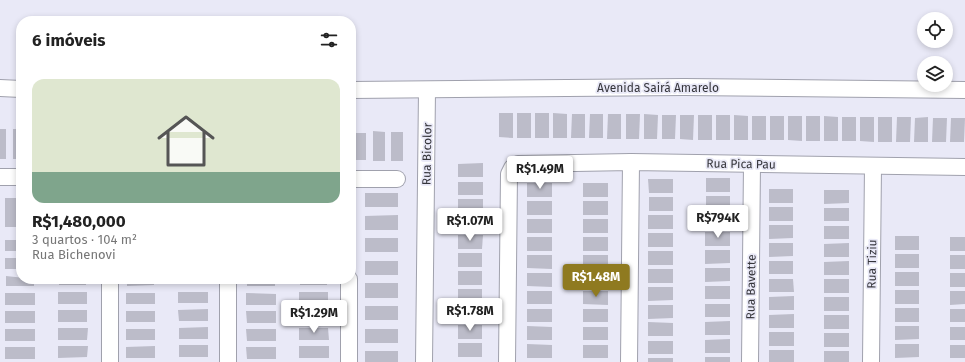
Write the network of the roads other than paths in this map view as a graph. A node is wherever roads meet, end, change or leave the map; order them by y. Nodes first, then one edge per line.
1 (0, 88) edge
2 (16, 88) edge
3 (356, 90) edge
4 (428, 90) junction
5 (965, 90) edge
6 (631, 162) junction
7 (752, 164) junction
8 (873, 166) junction
9 (965, 167) edge
10 (0, 177) edge
11 (16, 177) edge
12 (356, 179) edge
13 (397, 179) dead end
14 (110, 284) edge
15 (228, 284) edge
16 (349, 284) edge
17 (110, 362) edge
18 (228, 362) edge
19 (349, 362) edge
20 (424, 362) edge
21 (507, 362) edge
22 (629, 362) edge
23 (750, 362) edge
24 (870, 362) edge

1 - 2 street
3 - 4 street, Avenida Sairá Amarelo
4 - 5 street, Avenida Sairá Amarelo
4 - 20 street, Rua Bicolor
6 - 7 street, Rua Pica Pau
6 - 21 street, Rua Pica Pau
6 - 22 street
7 - 8 street, Rua Pica Pau
7 - 23 street, Rua Bavette
8 - 9 street, Rua Pica Pau
8 - 24 street, Rua Tiziu
10 - 11 street
12 - 13 street
14 - 17 street
15 - 18 street
16 - 19 street

